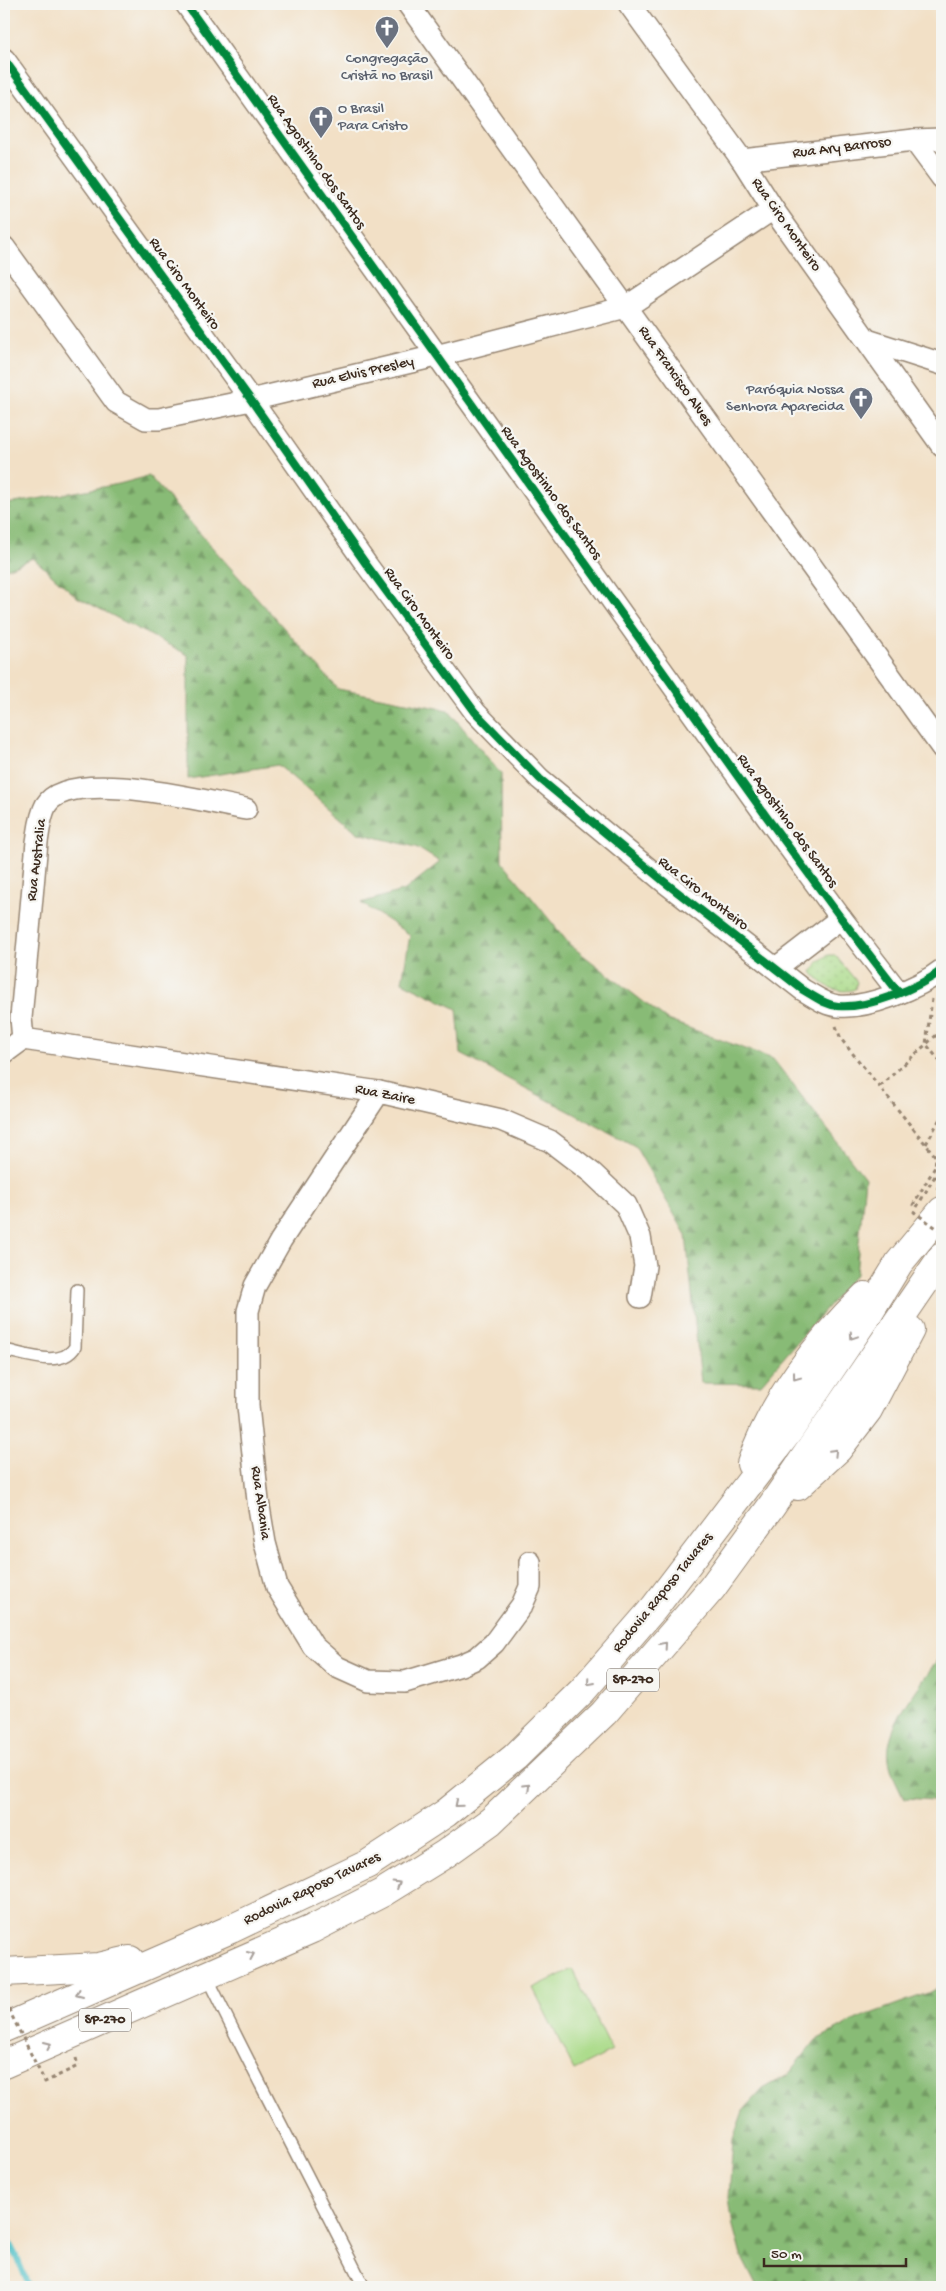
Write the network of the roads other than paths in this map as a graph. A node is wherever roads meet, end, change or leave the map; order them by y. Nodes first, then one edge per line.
1 (186, 4) edge
2 (408, 4) edge
3 (629, 4) edge
4 (4, 59) edge
5 (914, 140) junction
6 (942, 140) edge
7 (742, 160) junction
8 (942, 178) edge
9 (774, 210) junction
10 (4, 247) edge
11 (626, 307) junction
12 (867, 340) junction
13 (436, 356) junction
14 (942, 364) edge
15 (251, 400) junction
16 (942, 446) edge
17 (942, 748) edge
18 (246, 809) dead end
19 (840, 918) junction
20 (776, 968) junction
21 (938, 974) edge
22 (899, 993) junction
23 (23, 1039) junction
24 (4, 1053) edge
25 (379, 1092) junction
26 (942, 1211) edge
27 (942, 1257) edge
28 (77, 1290) dead end
29 (640, 1296) dead end
30 (4, 1350) edge
31 (530, 1562) dead end
32 (231, 1929) junction
33 (4, 1972) edge
34 (206, 1975) junction
35 (4, 2028) edge
36 (4, 2064) edge
37 (364, 2287) edge

1 - 13 street, Rua Agostinho dos Santos
2 - 11 street, Rua Francisco Alves
3 - 7 street, Rua Ciro Monteiro
4 - 15 street, Rua Ciro Monteiro
5 - 6 street, Rua Ary Barroso
5 - 7 street, Rua Ary Barroso
5 - 8 street
7 - 9 street, Rua Ciro Monteiro
9 - 11 street, Rua Elvis Presley
9 - 12 street, Rua Ciro Monteiro
10 - 15 street, Rua Elvis Presley
11 - 13 street, Rua Elvis Presley
11 - 17 street, Rua Francisco Alves
12 - 14 street
12 - 16 street, Rua Ciro Monteiro
13 - 15 street, Rua Elvis Presley
13 - 19 street, Rua Agostinho dos Santos
15 - 20 street, Rua Ciro Monteiro
18 - 23 street, Rua Australia
19 - 20 street
19 - 22 street, Rua Agostinho dos Santos
20 - 22 street, Rua Ciro Monteiro
21 - 22 street, Rua Ciro Monteiro
23 - 24 street
23 - 25 street, Rua Zaire
25 - 29 street, Rua Zaire
25 - 31 street, Rua Albania
26 -> 32 highway, Rodovia Raposo Tavares / SP-270
34 -> 27 highway, SP-270
28 - 30 lane
32 - 33 highway
32 -> 35 highway, Rodovia Raposo Tavares / SP-270
36 -> 34 highway, SP-270
34 - 37 lane

